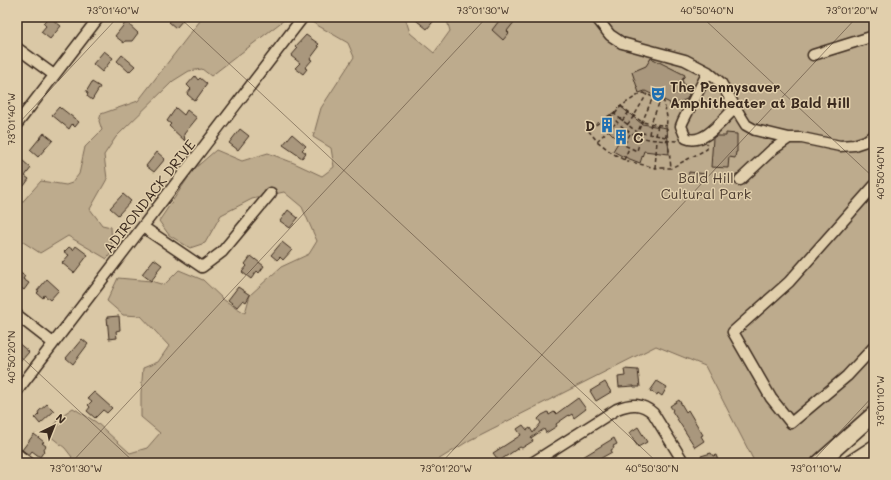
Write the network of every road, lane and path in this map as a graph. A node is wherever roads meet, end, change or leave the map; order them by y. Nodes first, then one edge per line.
1 (99, 17) edge
2 (303, 17) edge
3 (596, 17) edge
4 (874, 36) edge
5 (17, 48) edge
6 (813, 55) dead end
7 (708, 72) junction
8 (54, 75) junction
9 (646, 94) junction
10 (653, 97) junction
11 (660, 101) junction
12 (621, 106) junction
13 (735, 108) junction
14 (629, 112) junction
15 (611, 115) junction
16 (614, 115) junction
17 (634, 116) junction
18 (622, 121) junction
19 (617, 122) junction
20 (642, 122) junction
21 (651, 123) junction
22 (17, 124) edge
23 (658, 124) junction
24 (627, 125) junction
25 (667, 126) junction
26 (637, 132) junction
27 (631, 134) junction
28 (649, 134) junction
29 (874, 135) edge
30 (636, 136) junction
31 (656, 136) junction
32 (641, 137) junction
33 (666, 137) junction
34 (789, 138) junction
35 (657, 140) junction
36 (597, 141) junction
37 (668, 141) junction
38 (682, 141) dead end
39 (702, 142) dead end
40 (629, 148) junction
41 (624, 160) junction
42 (654, 168) junction
43 (671, 168) junction
44 (740, 180) dead end
45 (874, 186) edge
46 (271, 193) dead end
47 (143, 226) junction
48 (17, 315) edge
49 (53, 344) junction
50 (874, 347) edge
51 (17, 391) edge
52 (874, 414) edge
53 (874, 448) edge
54 (17, 454) edge
55 (29, 463) edge
56 (532, 463) edge
57 (684, 463) edge
58 (819, 463) edge
59 (851, 463) edge

1 - 8 street
2 - 47 street, ADIRONDACK DRIVE
3 - 7 street
4 - 6 street
5 - 8 street
7 - 13 street
7 - 13 street
8 - 22 street
9 - 10 path
9 - 12 path
9 - 17 path
10 - 11 path
10 - 20 path
11 - 21 path
11 - 25 path
12 - 14 path
12 - 16 path
13 - 34 street
14 - 17 path
14 - 18 path
15 - 16 path
15 - 19 path
15 - 36 path
16 - 18 path
17 - 20 path
17 - 24 path
18 - 24 path
19 - 27 path
19 - 36 path
20 - 21 path
20 - 26 path
21 - 23 path
21 - 28 path
23 - 25 path
23 - 31 path
24 - 26 path
25 - 33 path
26 - 28 path
26 - 30 path
27 - 30 path
27 - 40 path
28 - 31 path
29 - 34 street
30 - 32 path
31 - 33 path
32 - 35 path
32 - 40 path
33 - 37 path
34 - 44 street
35 - 37 path
35 - 42 path
36 - 41 path
37 - 38 path
37 - 43 path
39 - 43 path
40 - 41 path
41 - 42 path
42 - 43 path
45 - 50 street
46 - 47 street
47 - 49 street, ADIRONDACK DRIVE
48 - 49 street
49 - 51 street, ADIRONDACK DRIVE
52 - 58 highway
53 - 59 highway
54 - 55 street
56 - 57 street

